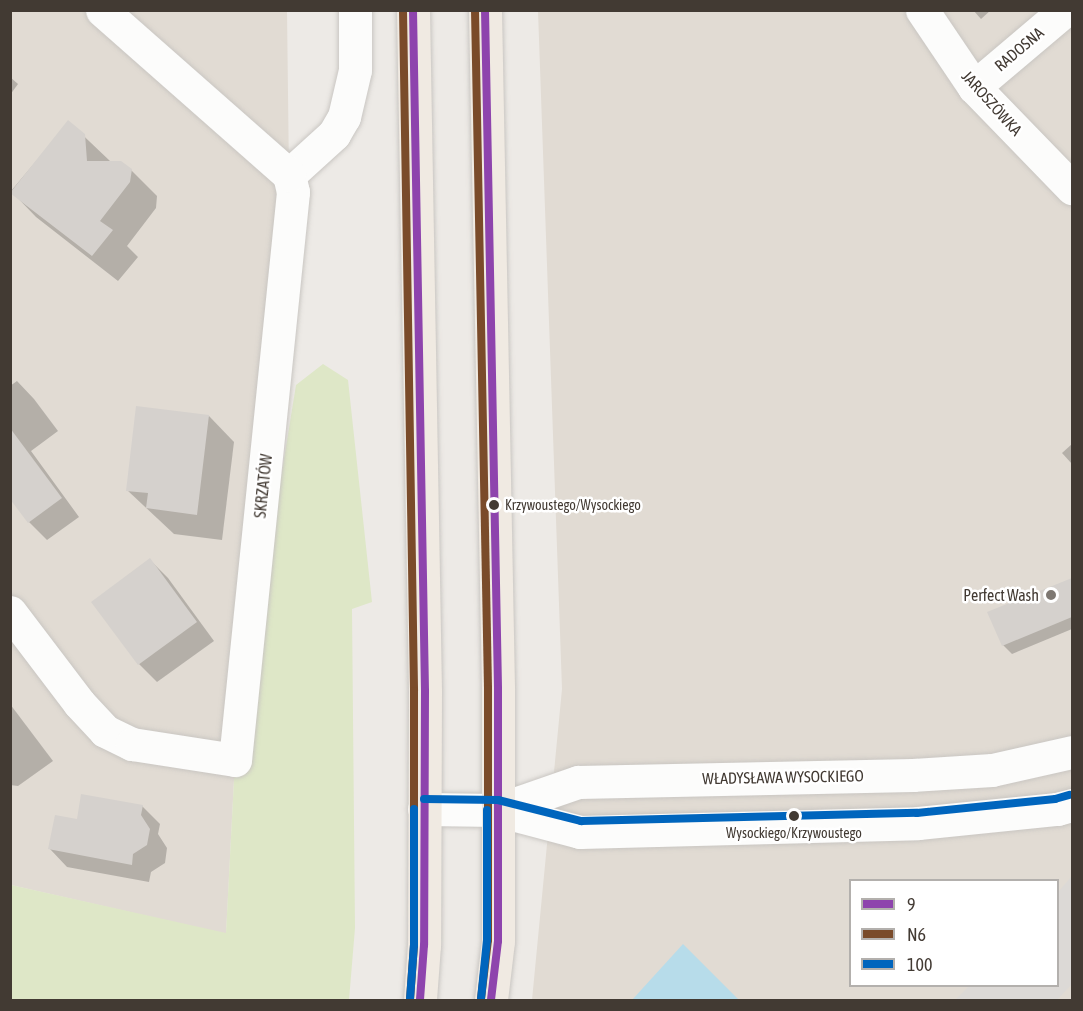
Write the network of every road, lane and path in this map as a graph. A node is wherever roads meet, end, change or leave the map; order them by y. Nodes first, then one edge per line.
1 (102, 10) edge
2 (355, 10) edge
3 (413, 10) edge
4 (485, 10) edge
5 (922, 10) edge
6 (1065, 10) edge
7 (974, 87) junction
8 (289, 175) junction
9 (1072, 188) edge
10 (10, 612) edge
11 (1072, 752) edge
12 (1072, 805) edge
13 (424, 809) junction
14 (497, 810) junction
15 (420, 1000) edge
16 (491, 1000) edge

1 - 8 street
2 - 8 street
3 - 13 main road
4 - 14 main road
5 - 7 street, JAROSZÓWKA
6 - 7 street, RADOSNA
7 - 9 street, JAROSZÓWKA
8 - 10 street, SKRZATÓW
11 - 14 street, WŁADYSŁAWA WYSOCKIEGO
12 - 14 street, WŁADYSŁAWA WYSOCKIEGO
13 - 14 street, WŁADYSŁAWA WYSOCKIEGO
13 - 15 main road
14 - 16 main road

